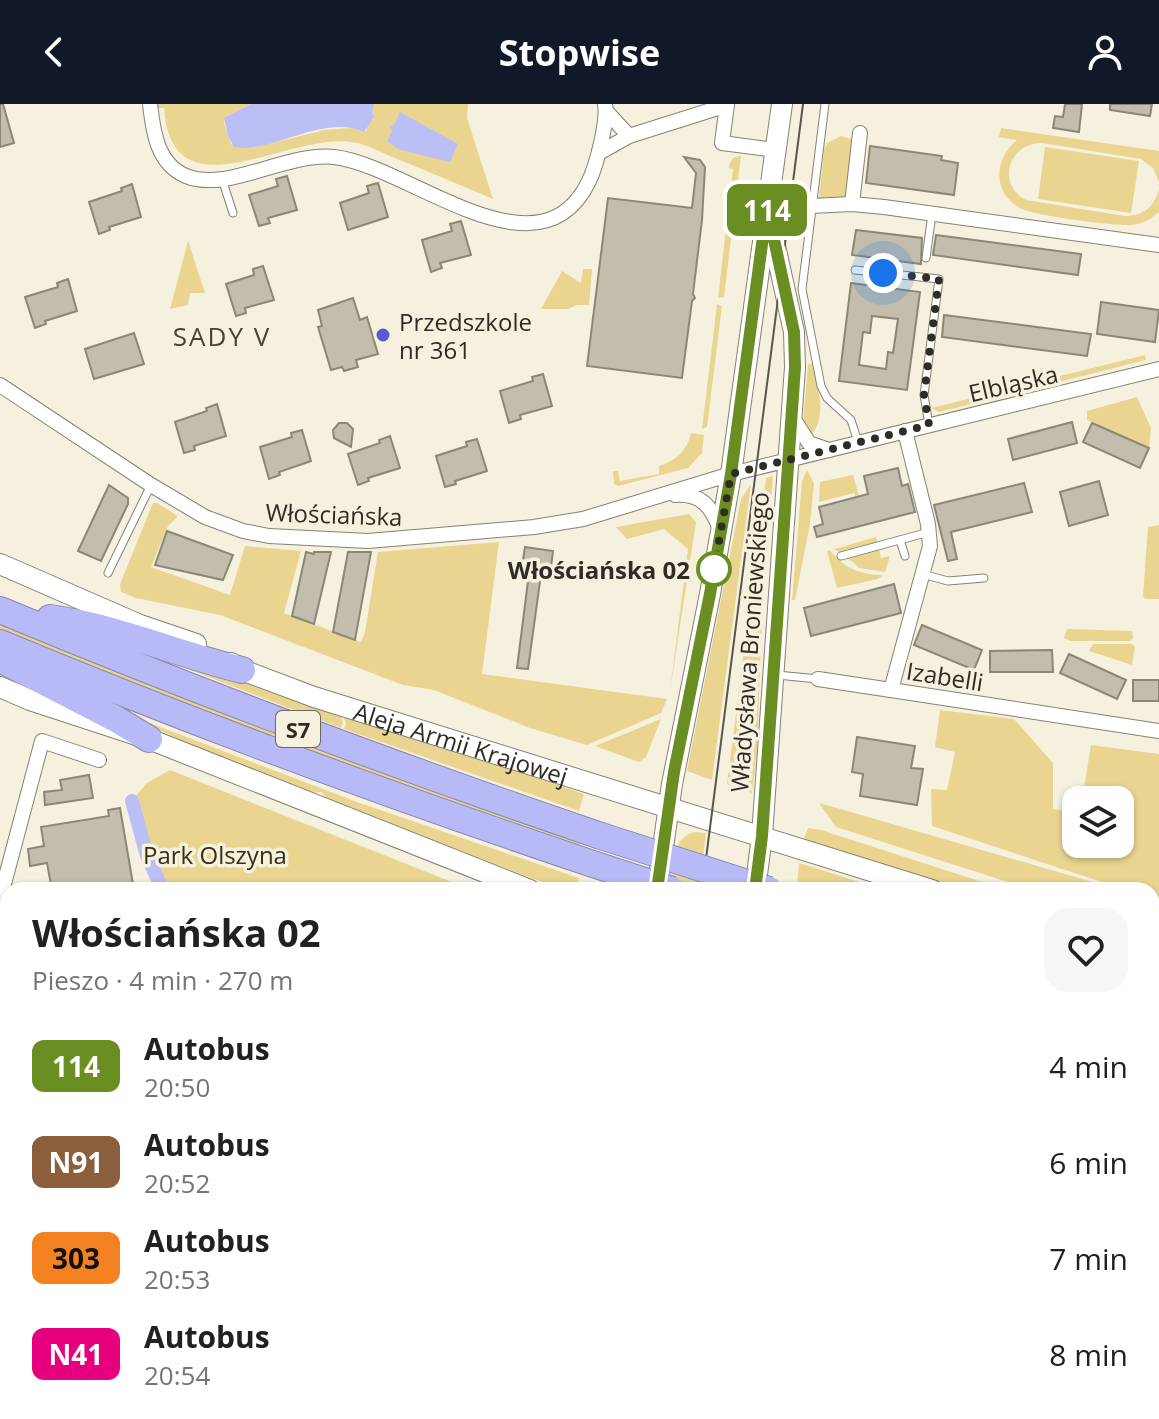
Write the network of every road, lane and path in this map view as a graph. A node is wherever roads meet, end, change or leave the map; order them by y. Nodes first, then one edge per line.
1 (150, 104) edge
2 (782, 104) edge
3 (825, 104) edge
4 (727, 105) edge
5 (605, 107) edge
6 (860, 133) dead end
7 (629, 136) junction
8 (775, 150) junction
9 (599, 153) junction
10 (222, 179) junction
11 (852, 204) junction
12 (811, 206) junction
13 (767, 207) junction
14 (233, 213) dead end
15 (932, 214) junction
16 (1159, 245) edge
17 (926, 258) dead end
18 (855, 270) dead end
19 (1159, 369) edge
20 (0, 385) edge
21 (792, 414) junction
22 (929, 425) junction
23 (905, 431) junction
24 (858, 442) junction
25 (830, 450) junction
26 (787, 461) junction
27 (731, 474) junction
28 (151, 485) junction
29 (655, 497) junction
30 (721, 532) junction
31 (929, 532) junction
32 (900, 540) junction
33 (841, 556) dead end
34 (905, 556) dead end
35 (0, 564) edge
36 (108, 573) dead end
37 (922, 574) junction
38 (984, 578) dead end
39 (1, 611) edge
40 (0, 643) edge
41 (0, 659) edge
42 (242, 670) junction
43 (774, 675) junction
44 (818, 679) joint
45 (0, 687) edge
46 (891, 690) junction
47 (1159, 731) edge
48 (149, 739) junction
49 (99, 760) dead end
50 (668, 809) junction
51 (762, 836) junction
52 (5, 882) edge
53 (510, 882) edge
54 (648, 882) edge
55 (658, 882) edge
56 (744, 882) edge
57 (756, 882) edge
58 (907, 882) edge

1 - 10 street
2 - 8 main road, Władysława Broniewskiego
3 - 12 lane
4 - 7 street
4 - 8 street
5 - 7 street
5 - 9 street
6 - 11 street
7 - 9 street
8 - 13 main road, Władysława Broniewskiego
9 - 10 street
10 - 14 lane
11 - 12 street
11 - 15 street
12 - 24 lane
13 - 21 main road, Władysława Broniewskiego
13 - 27 main road, Władysława Broniewskiego
15 - 16 street
15 - 17 lane
18 - 22 lane
19 - 22 street, Elbląska
20 - 28 street, Włościańska
21 - 25 street
21 - 26 main road, Władysława Broniewskiego
22 - 23 street, Elbląska
23 - 24 street, Elbląska
23 - 31 street, Izabelli
24 - 25 street, Elbląska
25 - 26 street, Elbląska
26 - 27 street, Elbląska
26 - 43 main road, Władysława Broniewskiego
27 - 29 street, Włościańska
27 - 30 main road, Władysława Broniewskiego
28 - 29 street, Włościańska
28 - 36 lane
29 - 30 street, Włościańska
30 - 50 main road, Władysława Broniewskiego
31 - 32 lane
31 - 37 street, Izabelli
32 - 33 lane
32 - 34 lane
35 - 42 main road, Aleja Armii Krajowej
37 - 38 lane
37 - 46 street, Izabelli
39 - 42 highway
39 - 56 highway, Aleja Armii Krajowej / S7, bridge
40 - 54 highway, S7, bridge
41 - 48 highway
42 - 50 main road, Aleja Armii Krajowej
43 - 44 lane
43 - 51 main road, Władysława Broniewskiego
44 - 46 street
45 - 48 main road
46 - 47 street, Izabelli
48 - 53 main road
49 - 52 street
50 - 51 main road, Aleja Armii Krajowej
50 - 55 main road, Władysława Broniewskiego
51 - 57 main road, Władysława Broniewskiego
51 - 58 main road, Aleja Armii Krajowej

